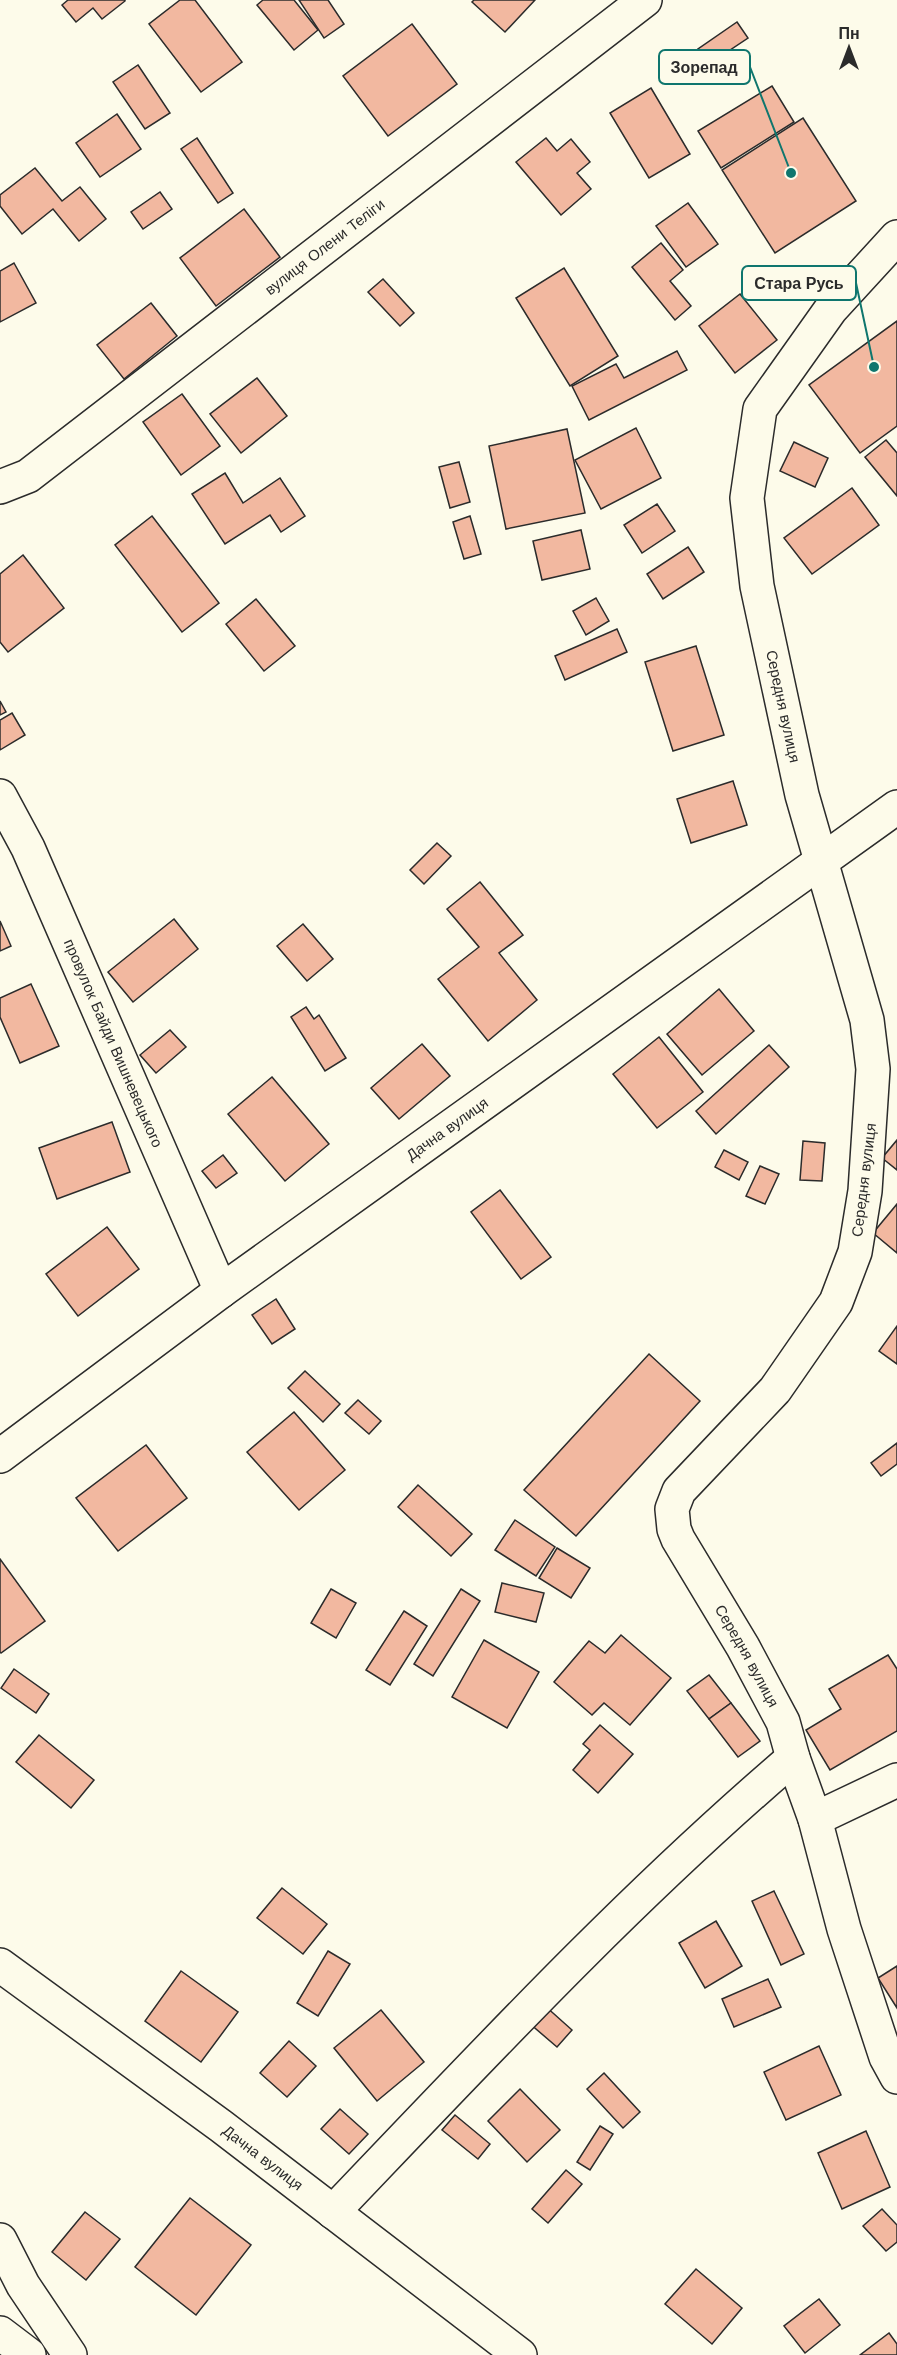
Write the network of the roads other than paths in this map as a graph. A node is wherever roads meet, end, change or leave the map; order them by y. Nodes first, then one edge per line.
1 (645, 0) edge
2 (897, 237) edge
3 (0, 487) edge
4 (0, 796) edge
5 (897, 807) edge
6 (821, 862) junction
7 (221, 1291) junction
8 (0, 1456) edge
9 (793, 1758) junction
10 (897, 1780) edge
11 (815, 1819) junction
12 (0, 1965) edge
13 (897, 2077) edge
14 (333, 2211) junction
15 (0, 2240) edge
16 (0, 2333) edge
17 (29, 2355) edge
18 (70, 2355) edge
19 (520, 2355) edge

1 - 3 street, вулиця Олени Теліги
2 - 6 street, Середня вулиця
4 - 7 street, провулок Байди Вишневецького
5 - 6 street, Дачна вулиця
6 - 7 street, Дачна вулиця
6 - 9 street, Середня вулиця
7 - 8 street, Дачна вулиця
9 - 11 street, Середня вулиця
9 - 14 street
10 - 11 street
11 - 13 street, Середня вулиця
12 - 14 street, Дачна вулиця
14 - 19 street, Дачна вулиця
15 - 18 street
16 - 17 street

